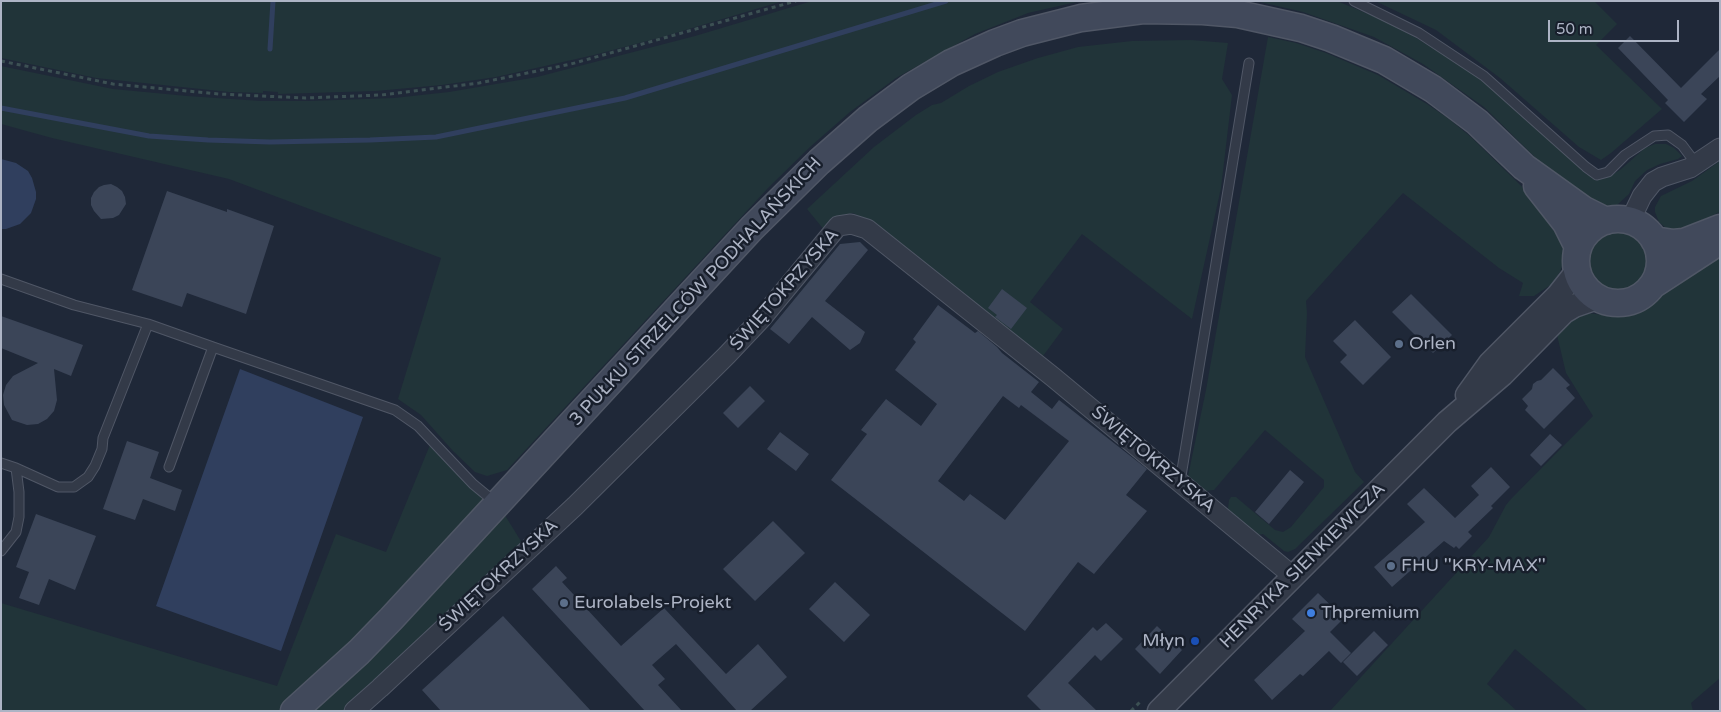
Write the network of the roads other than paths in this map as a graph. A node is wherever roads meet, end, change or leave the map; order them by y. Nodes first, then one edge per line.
1 (1354, 1) edge
2 (1249, 63) dead end
3 (1720, 148) edge
4 (1696, 165) junction
5 (1524, 167) junction
6 (1618, 221) junction
7 (1720, 228) edge
8 (1654, 240) junction
9 (1720, 241) edge
10 (1578, 259) junction
11 (1, 279) edge
12 (1654, 284) junction
13 (1597, 298) junction
14 (148, 324) junction
15 (214, 347) junction
16 (1447, 422) junction
17 (1, 463) edge
18 (169, 467) dead end
19 (16, 468) junction
20 (1180, 482) junction
21 (498, 504) junction
22 (1, 551) edge
23 (1294, 577) junction
24 (294, 711) edge
25 (354, 711) edge
26 (1159, 711) edge

1 - 4 lane
2 - 20 lane
3 - 4 street
4 - 6 street
5 - 6 main road
5 - 10 main road
5 - 21 main road, 3 PUŁKU STRZELCÓW PODHALAŃSKICH
6 - 8 main road
6 - 10 main road
7 - 8 main road
8 - 12 main road
9 - 12 main road
10 - 13 main road
10 - 16 street, HENRYKA SIENKIEWICZA
11 - 14 lane
12 - 13 main road
13 - 16 street, HENRYKA SIENKIEWICZA
14 - 15 lane
14 - 19 lane
15 - 18 lane
15 - 21 lane
16 - 23 street, HENRYKA SIENKIEWICZA
17 - 19 lane
19 - 22 lane
20 - 23 street, ŚWIĘTOKRZYSKA
20 - 25 street, ŚWIĘTOKRZYSKA
21 - 24 main road, 3 PUŁKU STRZELCÓW PODHALAŃSKICH
23 - 26 street, HENRYKA SIENKIEWICZA

